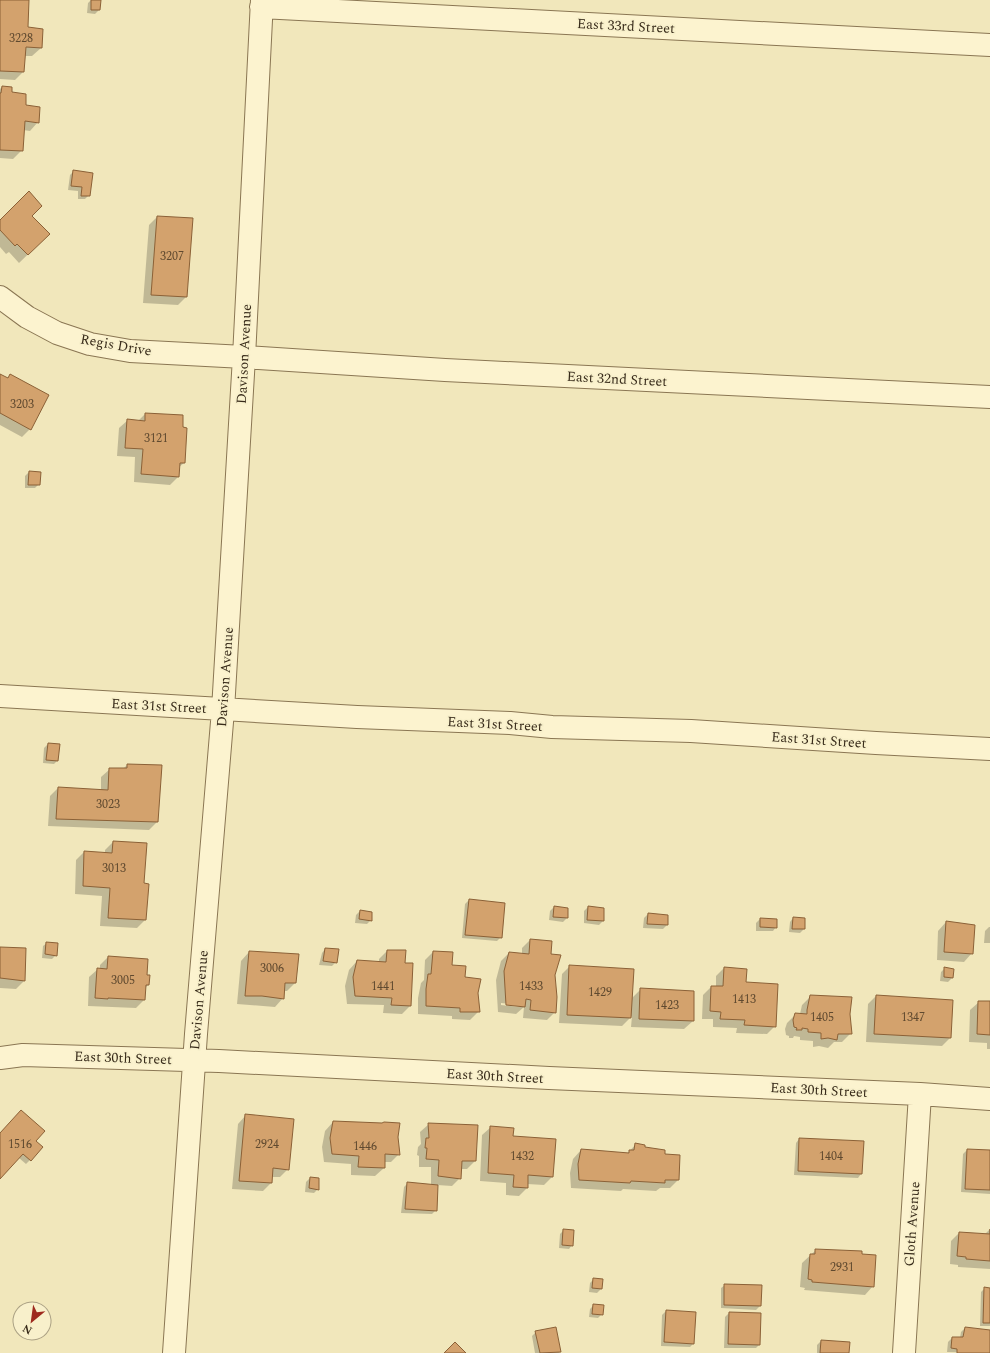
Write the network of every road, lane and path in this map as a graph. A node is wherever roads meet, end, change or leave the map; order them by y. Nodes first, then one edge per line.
1 (261, 4) edge
2 (990, 45) edge
3 (0, 297) edge
4 (244, 357) junction
5 (990, 398) edge
6 (0, 696) edge
7 (223, 710) junction
8 (990, 749) edge
9 (0, 1058) edge
10 (194, 1061) junction
11 (920, 1094) junction
12 (990, 1099) edge
13 (174, 1353) edge
14 (904, 1353) edge

1 - 2 street, East 33rd Street
1 - 4 street, Davison Avenue
3 - 4 street, Regis Drive
4 - 5 street, East 32nd Street
4 - 7 street, Davison Avenue
6 - 7 street, East 31st Street
7 - 8 street, East 31st Street
7 - 10 street, Davison Avenue
9 - 10 street, East 30th Street
10 - 11 street, East 30th Street
10 - 13 street, Davison Avenue
11 - 12 street, East 30th Street
11 - 14 street, Gloth Avenue

